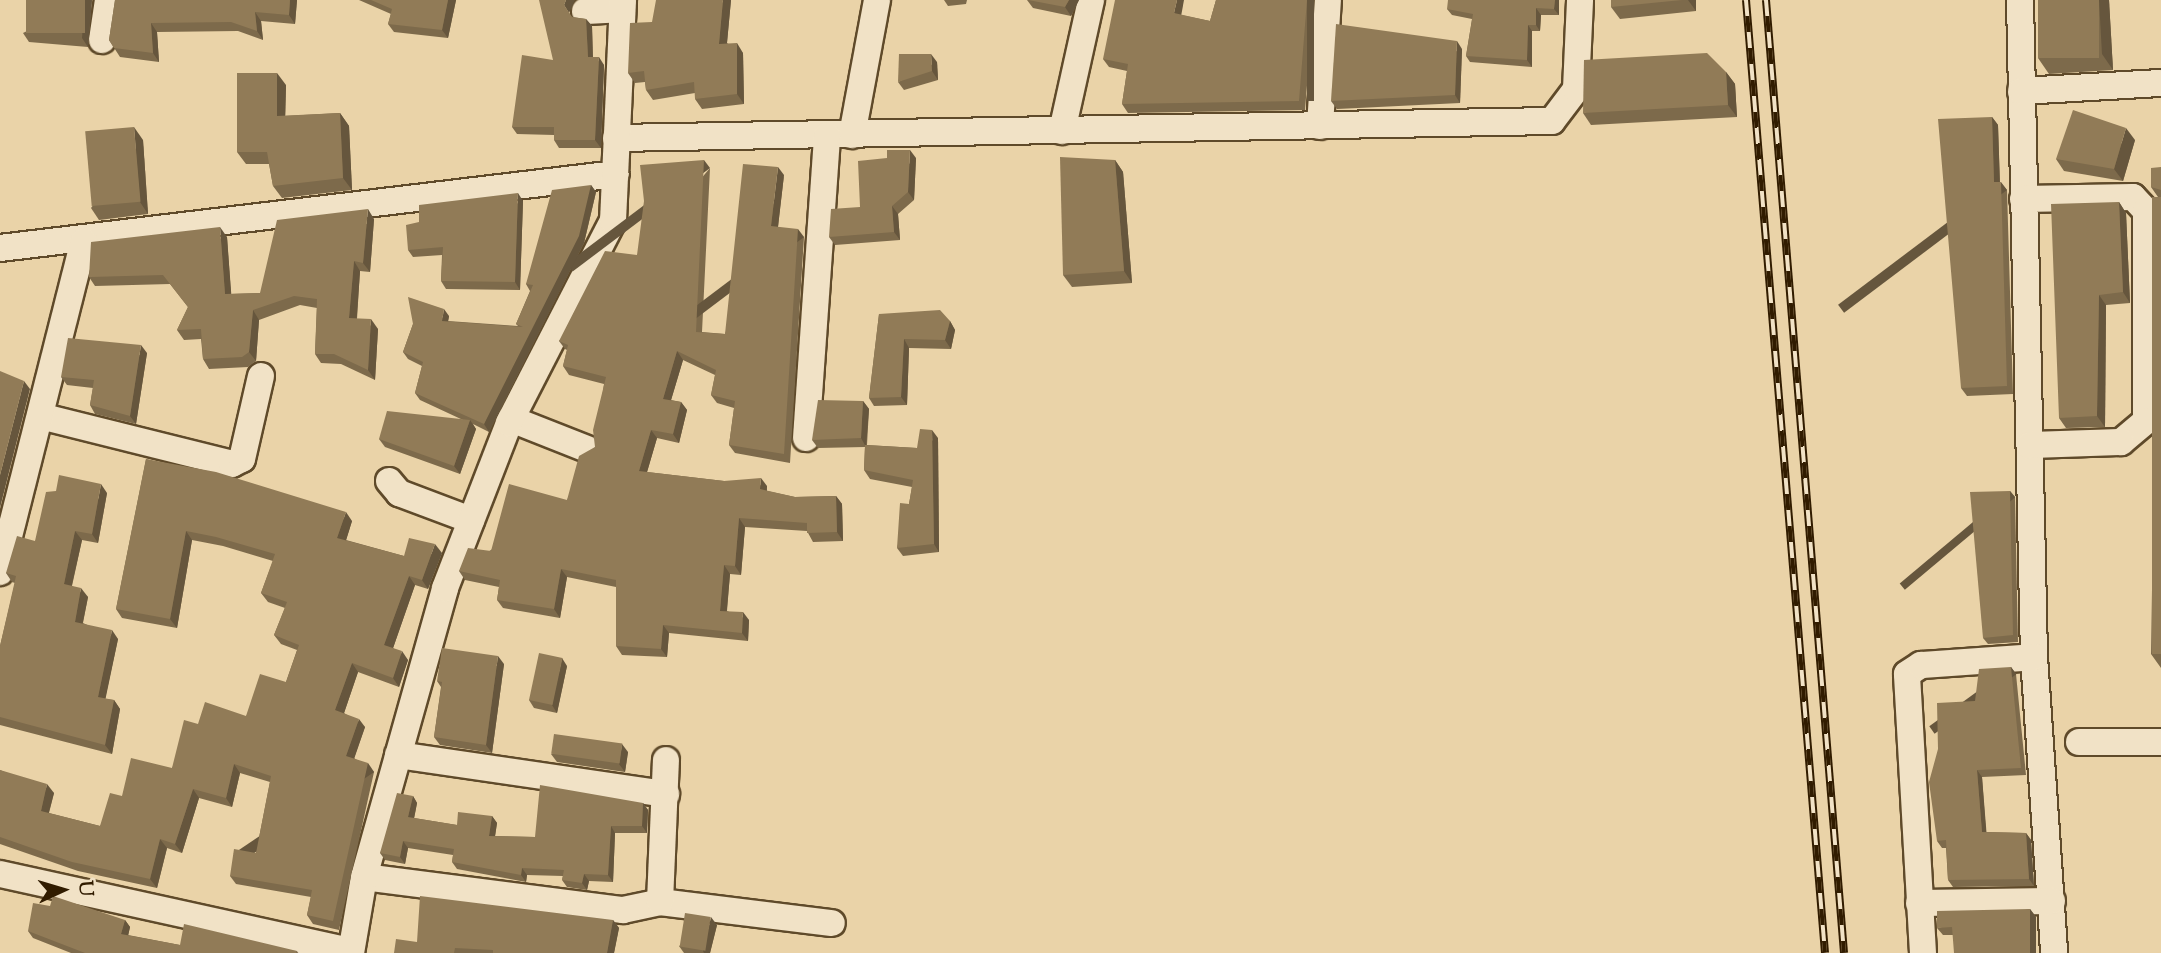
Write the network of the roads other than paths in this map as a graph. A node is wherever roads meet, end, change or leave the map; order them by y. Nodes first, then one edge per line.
1 (108, 0) edge
2 (877, 0) edge
3 (1091, 0) edge
4 (1328, 0) edge
5 (1580, 0) edge
6 (2020, 0) edge
7 (622, 4) edge
8 (586, 11) dead end
9 (102, 40) dead end
10 (2161, 83) edge
11 (2021, 103) junction
12 (1320, 126) junction
13 (1062, 131) junction
14 (839, 135) junction
15 (616, 138) junction
16 (615, 174) junction
17 (2023, 199) junction
18 (84, 241) junction
19 (0, 248) edge
20 (261, 376) dead end
21 (40, 416) junction
22 (511, 419) junction
23 (806, 438) dead end
24 (2031, 445) junction
25 (587, 449) edge
26 (389, 481) dead end
27 (471, 520) junction
28 (0, 572) edge
29 (2034, 657) junction
30 (2079, 742) dead end
31 (2161, 742) edge
32 (398, 755) junction
33 (666, 760) dead end
34 (666, 794) junction
35 (0, 874) edge
36 (364, 877) junction
37 (2052, 901) junction
38 (660, 902) junction
39 (1919, 903) junction
40 (832, 923) dead end
41 (351, 952) edge
42 (1923, 953) edge
43 (2053, 953) edge

1 - 9 street
2 - 14 street
3 - 13 street
4 - 12 street
5 - 12 street
6 - 11 street
7 - 8 street
7 - 15 street
10 - 11 street
11 - 17 street
12 - 13 street
13 - 14 street
14 - 15 street
14 - 23 street
15 - 16 street
16 - 18 street
16 - 22 street
17 - 24 street
17 - 24 street
18 - 19 street
18 - 21 street
20 - 21 street
21 - 28 street
22 - 25 street
22 - 27 street
24 - 29 street
26 - 27 street
27 - 32 street
29 - 37 street
29 - 39 street
30 - 31 street
32 - 34 street
32 - 36 street
33 - 34 street
34 - 38 street
35 - 41 street
36 - 38 street
36 - 41 street
37 - 39 street
37 - 43 street
38 - 40 street
39 - 42 street

